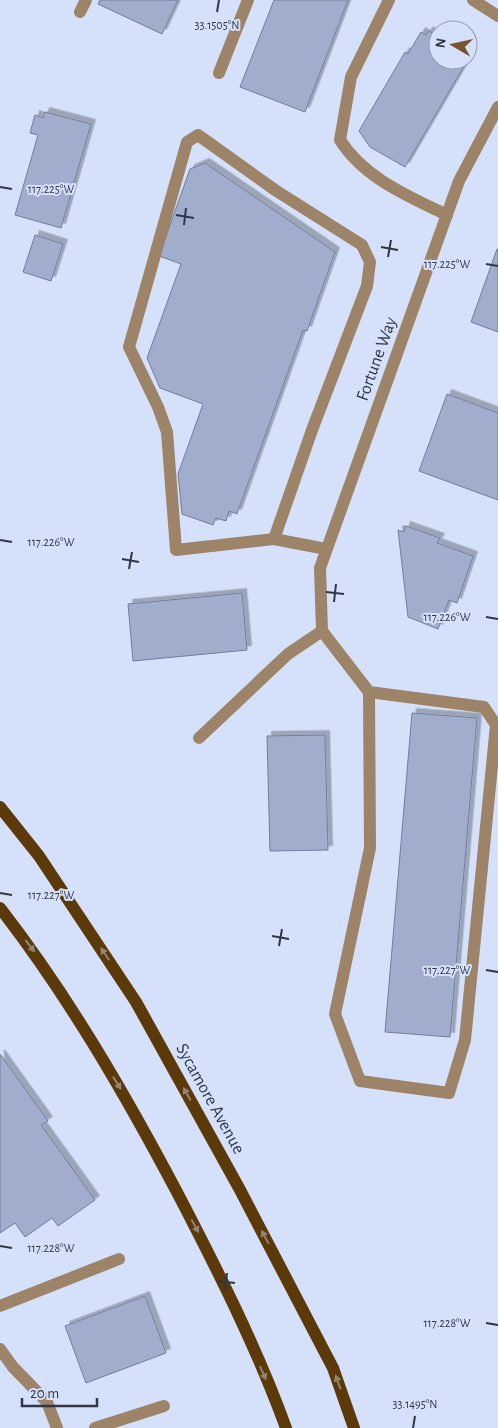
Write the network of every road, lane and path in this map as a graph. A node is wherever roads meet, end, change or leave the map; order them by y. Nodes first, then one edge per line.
1 (248, 0) edge
2 (389, 0) edge
3 (473, 0) edge
4 (498, 16) edge
5 (219, 73) dead end
6 (498, 107) edge
7 (447, 215) junction
8 (274, 539) junction
9 (326, 549) junction
10 (322, 631) junction
11 (369, 692) junction
12 (199, 738) dead end
13 (0, 807) edge
14 (0, 908) edge
15 (119, 1259) dead end
16 (0, 1306) edge
17 (0, 1349) edge
18 (13, 1367) junction
19 (0, 1369) edge
20 (164, 1406) dead end
21 (57, 1428) edge
22 (95, 1428) edge
23 (286, 1428) edge
24 (354, 1428) edge

1 - 5 street
2 - 7 street
3 - 4 street
6 - 7 street, Fortune Way
7 - 9 street, Fortune Way
8 - 8 street
8 - 9 street
9 - 10 street, Fortune Way
10 - 11 street
10 - 12 street
11 - 11 street
24 -> 13 main road, Sycamore Avenue
14 -> 23 main road
15 - 16 street
17 - 18 street
18 - 19 street
18 - 21 street
20 - 22 street

